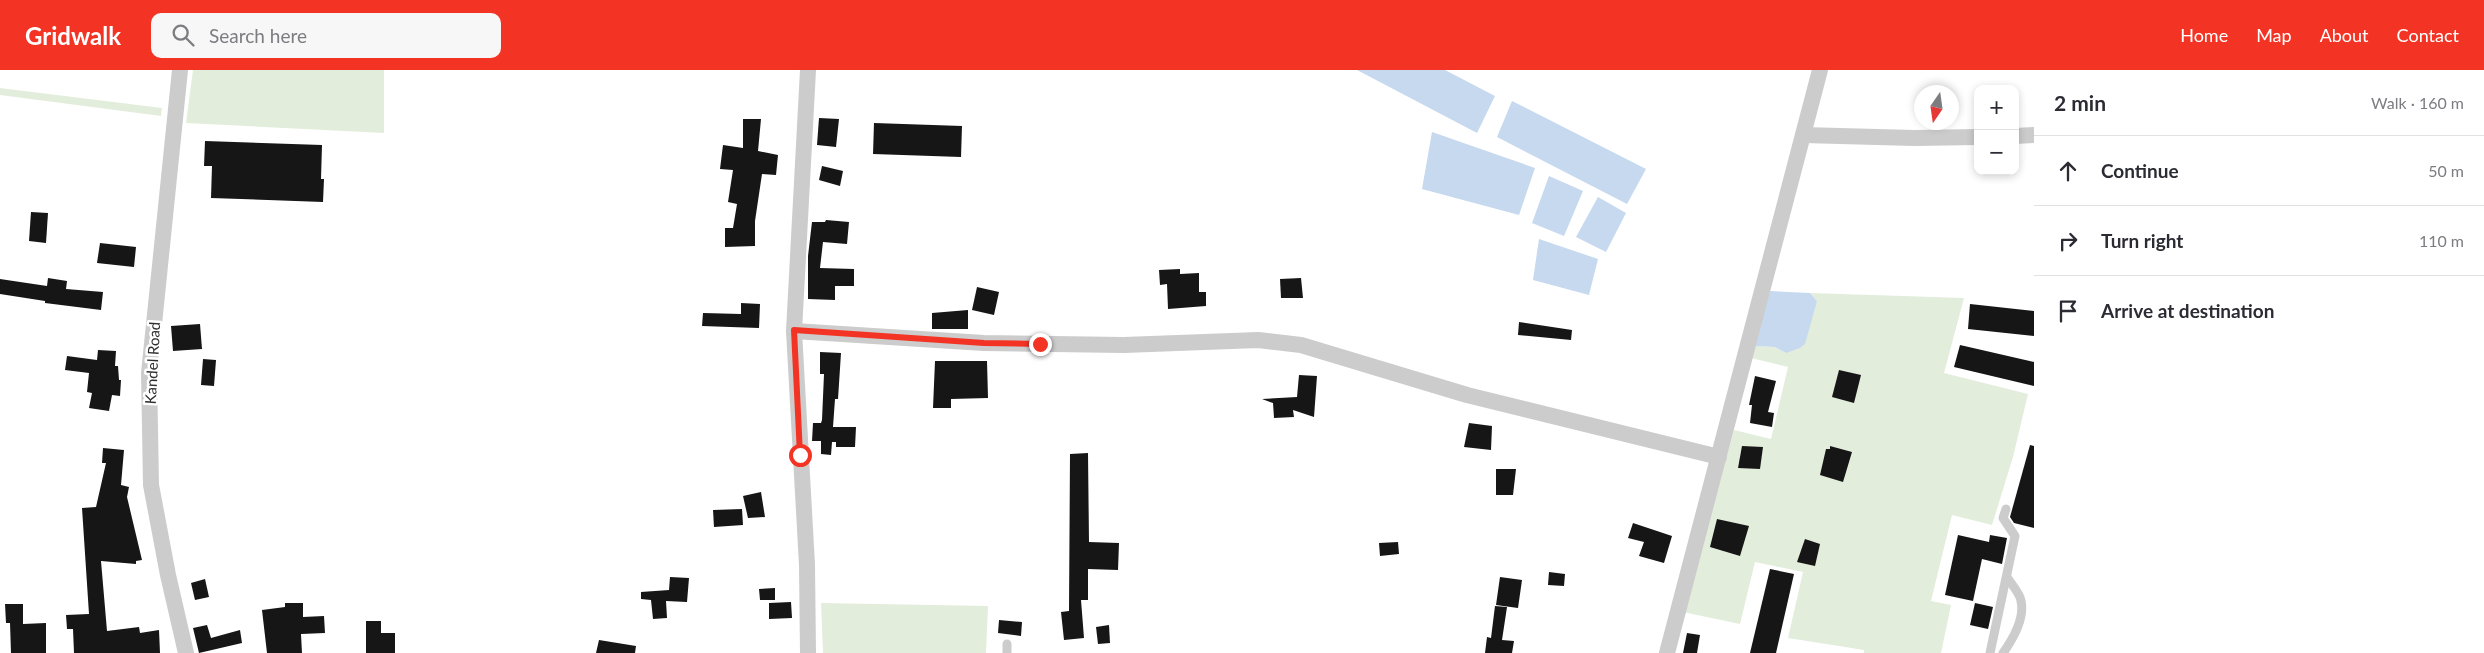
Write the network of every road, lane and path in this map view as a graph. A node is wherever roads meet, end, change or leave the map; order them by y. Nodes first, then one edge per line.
1 (180, 70) edge
2 (808, 70) edge
3 (1820, 70) edge
4 (1803, 135) junction
5 (2034, 135) edge
6 (2019, 136) edge
7 (1974, 137) edge
8 (794, 330) junction
9 (1719, 457) junction
10 (2006, 509) dead end
11 (2007, 577) junction
12 (186, 653) edge
13 (808, 653) edge
14 (1667, 653) edge
15 (1990, 653) edge
16 (2003, 653) edge

1 - 12 street, Kandel Road
2 - 8 street
3 - 4 street
4 - 7 street
4 - 9 street
5 - 6 street
8 - 9 street
8 - 13 street
9 - 14 street
10 - 11 lane
11 - 15 lane
11 - 16 lane

